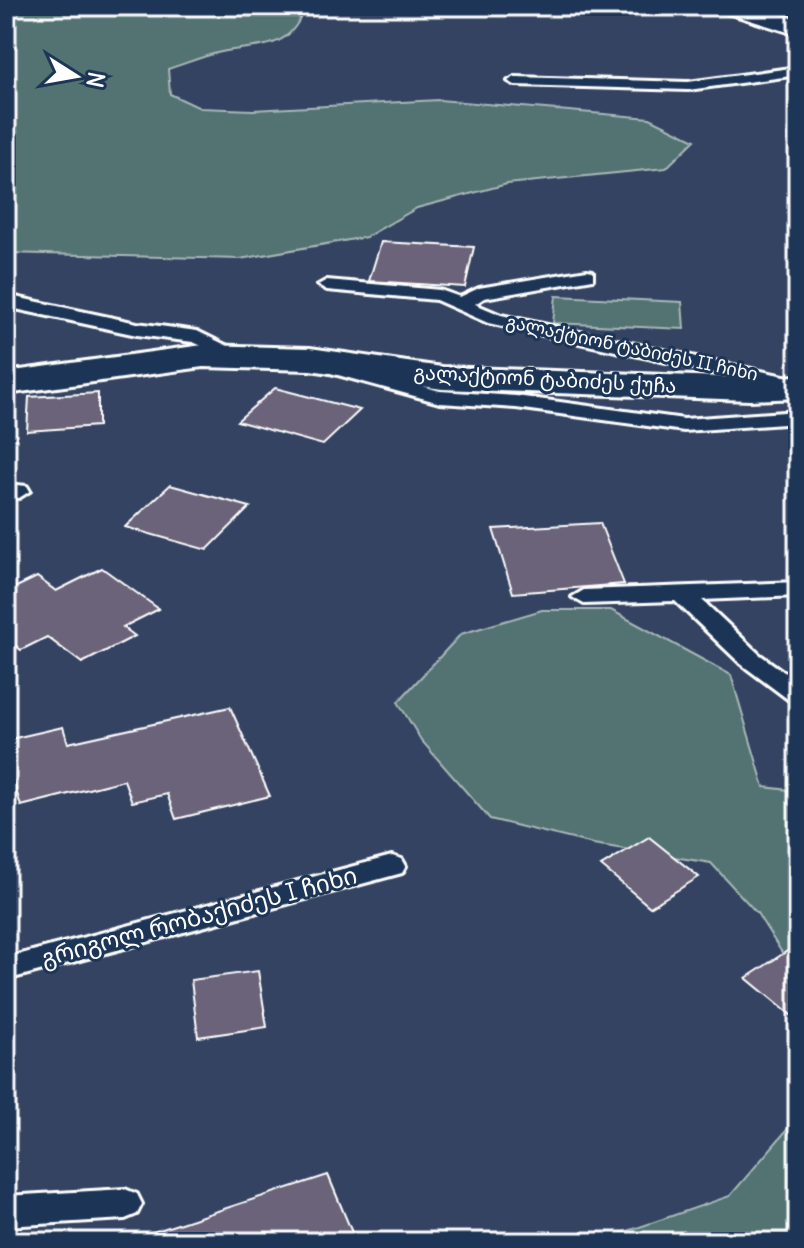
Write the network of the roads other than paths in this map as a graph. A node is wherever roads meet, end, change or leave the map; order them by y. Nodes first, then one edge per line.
1 (730, 6) edge
2 (798, 28) edge
3 (798, 71) edge
4 (515, 81) dead end
5 (587, 275) dead end
6 (327, 285) dead end
7 (6, 301) edge
8 (462, 304) junction
9 (236, 355) junction
10 (310, 359) junction
11 (6, 383) edge
12 (798, 386) edge
13 (798, 417) edge
14 (798, 589) edge
15 (680, 592) junction
16 (584, 597) dead end
17 (798, 694) edge
18 (392, 866) dead end
19 (6, 969) edge
20 (125, 1204) dead end
21 (6, 1211) edge

1 - 2 street
3 - 4 lane
5 - 8 lane
6 - 8 lane, გალაქტიონ ტაბიძეს II ჩიხი
7 - 9 lane
8 - 12 lane, გალაქტიონ ტაბიძეს II ჩიხი
9 - 10 street, გალაქტიონ ტაბიძეს ქუჩა
9 - 11 street, გალაქტიონ ტაბიძეს ქუჩა
10 - 12 street, გალაქტიონ ტაბიძეს ქუჩა
10 - 13 lane
14 - 15 lane
15 - 16 lane
15 - 17 lane
18 - 19 lane, გრიგოლ რობაქიძეს I ჩიხი
20 - 21 lane

